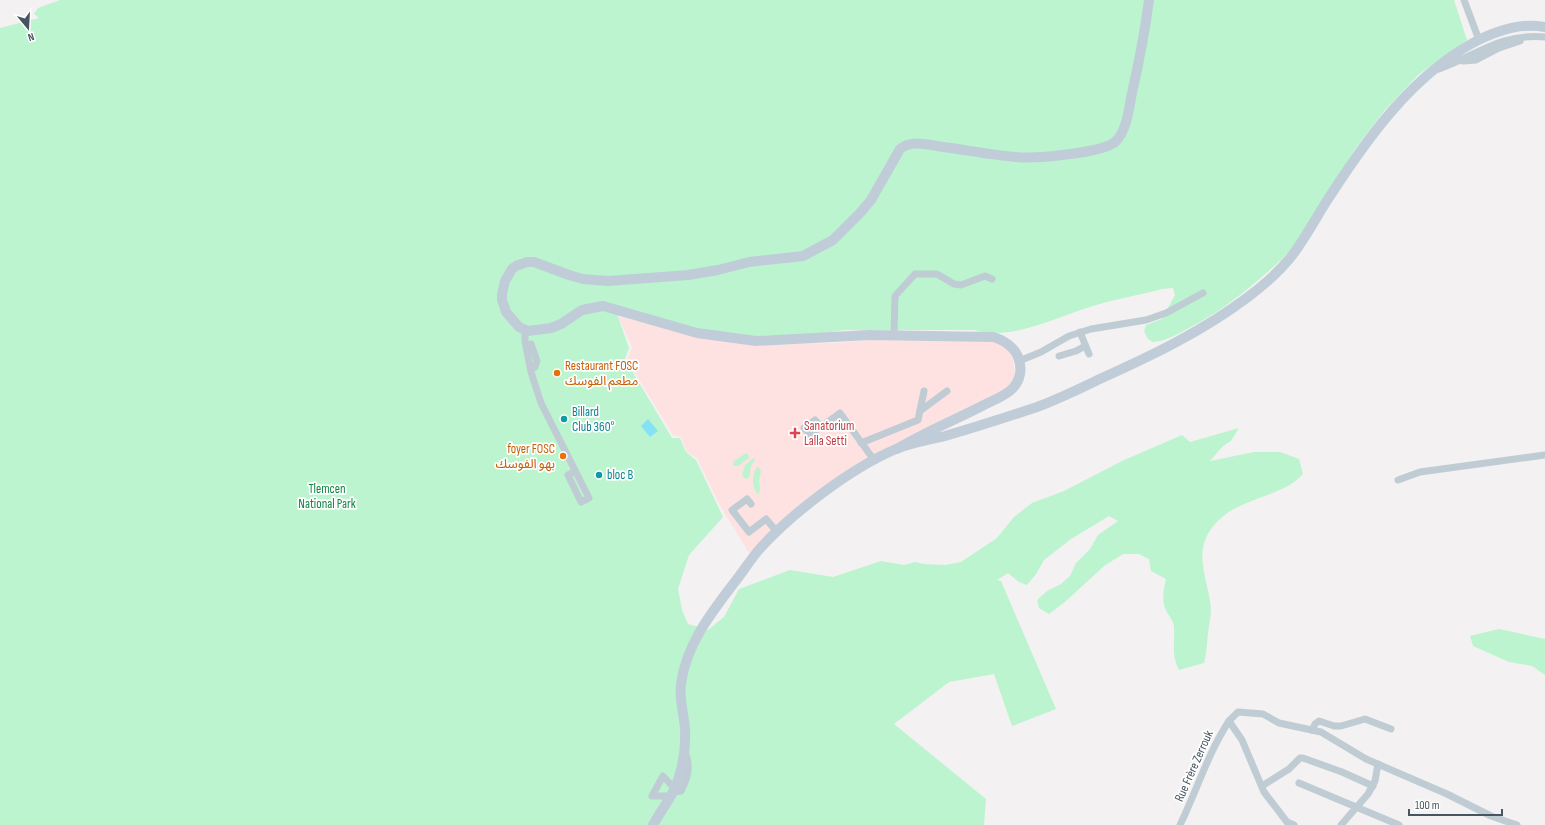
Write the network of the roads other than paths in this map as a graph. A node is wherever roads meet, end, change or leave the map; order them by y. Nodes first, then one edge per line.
1 (1149, 0) edge
2 (1464, 0) edge
3 (1545, 27) edge
4 (1542, 36) edge
5 (1479, 40) junction
6 (1431, 72) junction
7 (992, 279) dead end
8 (1203, 293) dead end
9 (525, 330) junction
10 (1080, 332) junction
11 (894, 335) junction
12 (1085, 346) junction
13 (1089, 354) dead end
14 (1059, 356) dead end
15 (1019, 361) junction
16 (924, 391) dead end
17 (947, 391) dead end
18 (920, 411) junction
19 (821, 427) dead end
20 (861, 443) junction
21 (897, 449) junction
22 (1545, 455) edge
23 (874, 460) junction
24 (575, 471) dead end
25 (1398, 480) dead end
26 (751, 504) dead end
27 (777, 532) junction
28 (1229, 721) junction
29 (1391, 729) dead end
30 (1312, 730) junction
31 (1378, 764) junction
32 (1299, 783) dead end
33 (1262, 786) junction
34 (1372, 786) junction
35 (1357, 807) junction
36 (653, 825) edge
37 (1180, 825) edge
38 (1294, 825) edge
39 (1341, 825) edge
40 (1399, 825) edge
41 (1517, 825) edge

1 - 9 main road
2 - 5 street
3 - 5 main road
4 - 6 street
5 - 6 main road
6 - 21 main road
7 - 11 street
8 - 10 street
9 - 11 main road
9 - 24 street
10 - 12 street
10 - 15 street
11 - 15 main road
12 - 13 street
12 - 14 street
15 - 21 main road
16 - 18 street
17 - 18 street
18 - 20 street
19 - 20 street
20 - 23 street
21 - 23 main road
22 - 25 street
23 - 27 main road
26 - 27 street
27 - 36 main road
28 - 30 street
28 - 33 street, Rue Frère Zerrouk
28 - 37 street, Rue Frère Zerrouk
29 - 30 street
30 - 31 street
31 - 34 street
31 - 41 street
32 - 35 street
33 - 34 street
33 - 38 street, Rue Frère Zerrouk
34 - 35 street
35 - 39 street
35 - 40 street

